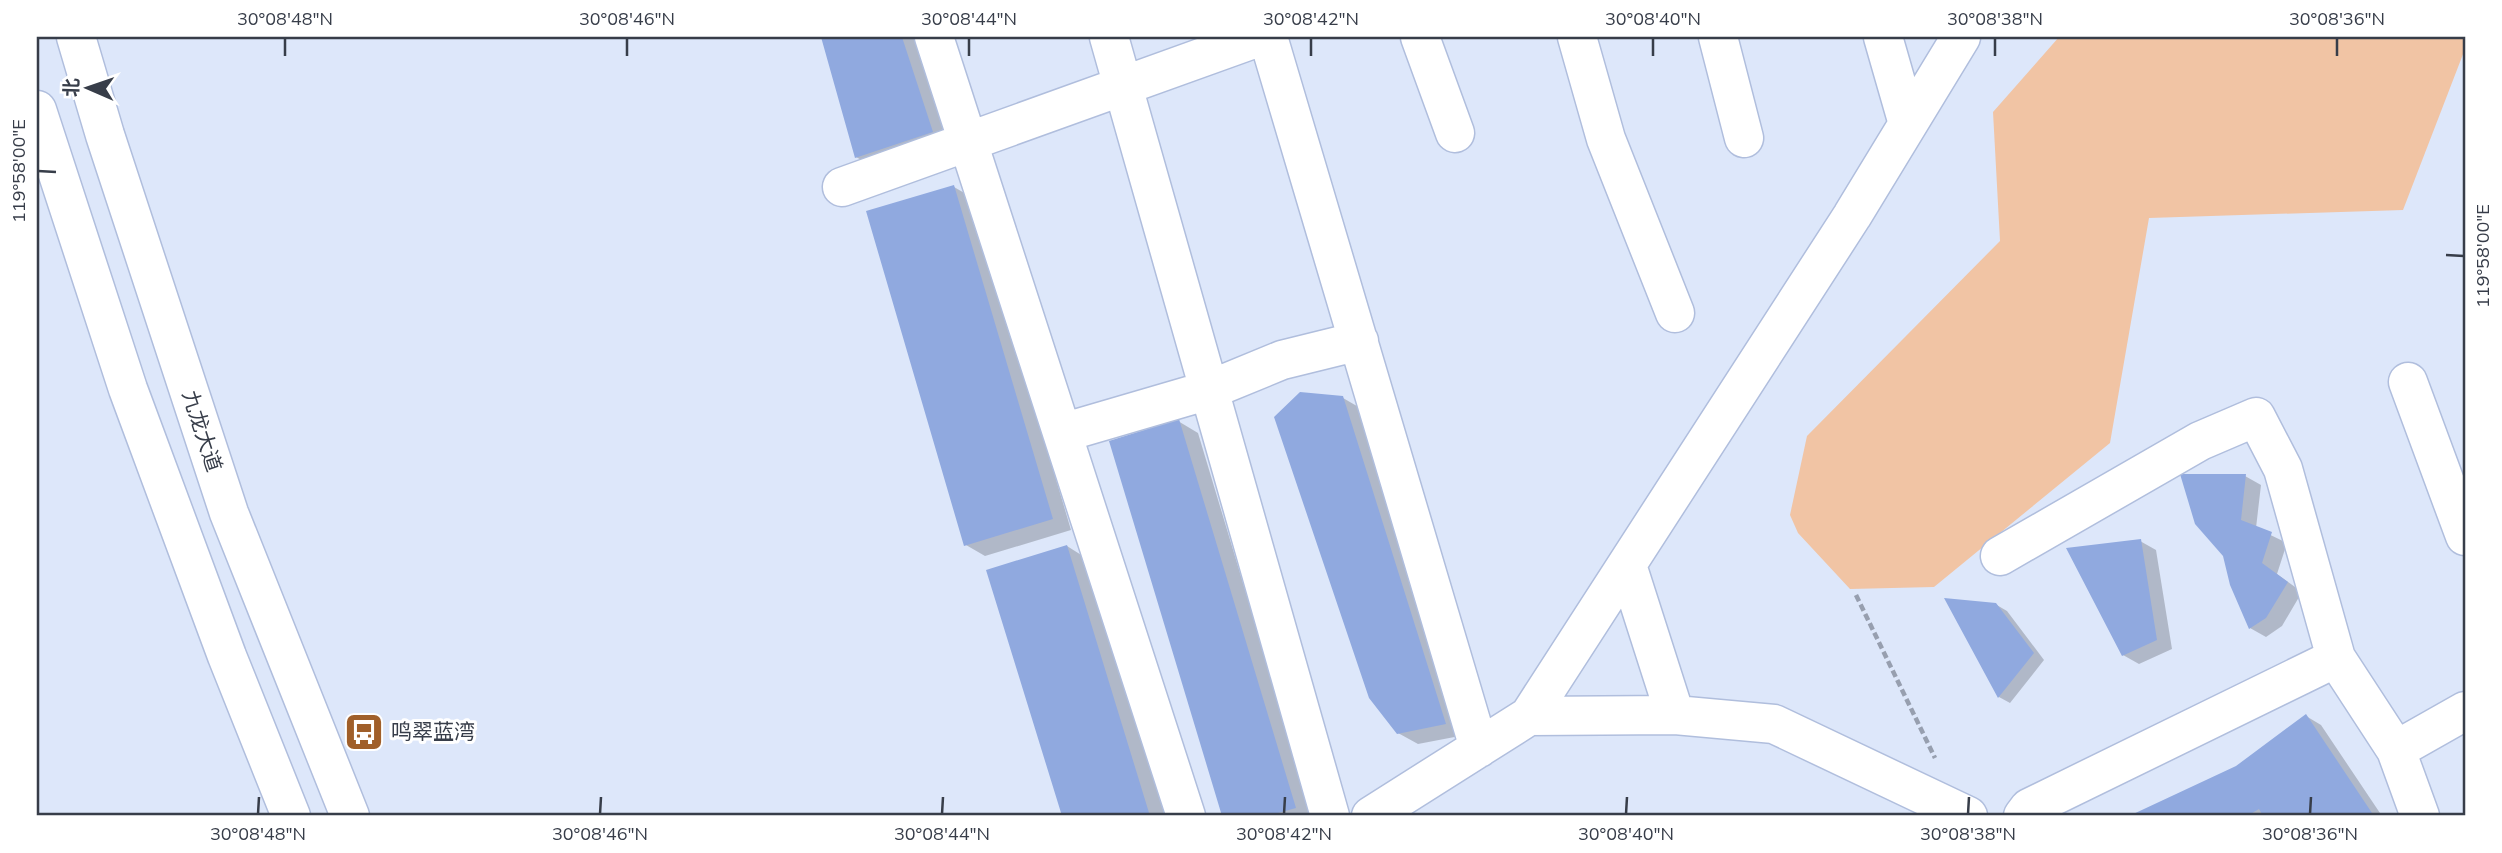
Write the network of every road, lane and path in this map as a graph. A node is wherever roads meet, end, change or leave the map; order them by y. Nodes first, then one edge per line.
1 (76, 37) edge
2 (934, 37) edge
3 (1109, 37) edge
4 (1259, 37) edge
5 (1268, 37) edge
6 (1420, 37) edge
7 (1577, 37) edge
8 (1718, 37) edge
9 (1883, 37) edge
10 (1961, 37) edge
11 (1123, 85) junction
12 (37, 110) edge
13 (1908, 124) junction
14 (1455, 133) dead end
15 (1744, 138) dead end
16 (967, 140) junction
17 (842, 187) dead end
18 (1675, 313) dead end
19 (1359, 341) junction
20 (2409, 382) dead end
21 (1209, 390) junction
22 (1062, 433) junction
23 (2465, 536) edge
24 (2000, 556) dead end
25 (1626, 565) junction
26 (1856, 595) dead end
27 (2336, 658) junction
28 (2465, 711) edge
29 (1675, 715) junction
30 (1529, 716) junction
31 (1479, 748) junction
32 (2396, 750) junction
33 (1965, 815) edge
34 (291, 816) edge
35 (350, 816) edge
36 (1185, 816) edge
37 (1330, 816) edge
38 (1371, 816) edge
39 (2023, 816) edge
40 (2420, 816) edge

1 - 35 street, 九龙大道
2 - 16 street
3 - 11 street
4 - 11 street
5 - 19 street
6 - 14 street
7 - 18 street
8 - 15 street
9 - 13 street
10 - 13 street
11 - 16 street
11 - 21 street
12 - 34 street
13 - 25 street
16 - 17 street
16 - 22 street
19 - 21 street
19 - 31 street
20 - 23 street
21 - 22 street
21 - 37 street
22 - 36 street
24 - 27 street
25 - 29 street
25 - 30 street
26 - 33 path
27 - 32 street
27 - 39 street
28 - 32 street
29 - 30 street
29 - 33 street
30 - 31 street
31 - 38 street
32 - 40 street

